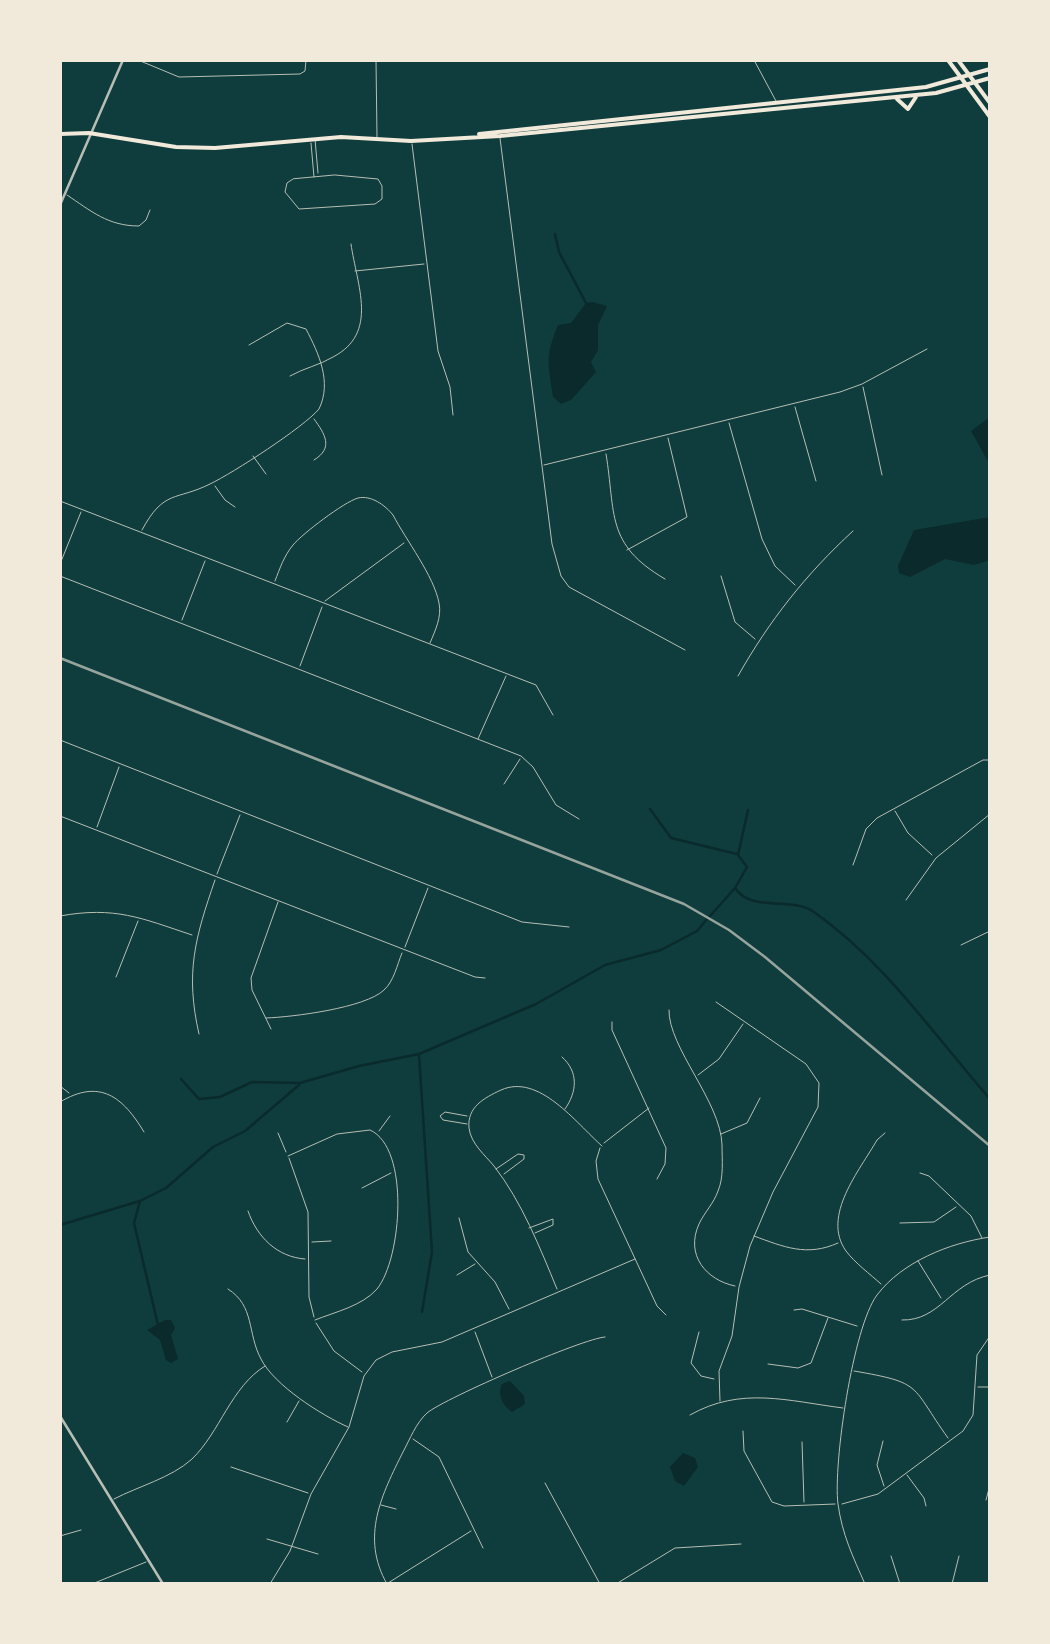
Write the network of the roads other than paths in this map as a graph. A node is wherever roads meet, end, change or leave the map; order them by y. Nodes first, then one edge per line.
1 (123, 60) edge
2 (138, 60) edge
3 (306, 60) edge
4 (376, 60) edge
5 (754, 60) edge
6 (948, 60) edge
7 (958, 60) edge
8 (953, 66) junction
9 (990, 69) edge
10 (970, 75) junction
11 (962, 78) junction
12 (990, 79) edge
13 (948, 82) junction
14 (975, 83) junction
15 (967, 85) junction
16 (920, 94) junction
17 (894, 97) junction
18 (988, 100) edge
19 (776, 105) junction
20 (990, 117) edge
21 (89, 133) junction
22 (500, 133) junction
23 (60, 134) edge
24 (313, 140) junction
25 (377, 140) junction
26 (411, 141) junction
27 (316, 176) junction
28 (65, 193) junction
29 (60, 205) edge
30 (150, 210) dead end
31 (351, 244) dead end
32 (427, 264) junction
33 (354, 271) junction
34 (250, 345) dead end
35 (927, 349) dead end
36 (322, 361) junction
37 (290, 376) dead end
38 (862, 384) junction
39 (794, 404) junction
40 (453, 415) dead end
41 (312, 417) junction
42 (728, 420) junction
43 (667, 435) junction
44 (605, 450) junction
45 (253, 456) junction
46 (314, 460) dead end
47 (543, 466) junction
48 (266, 474) dead end
49 (882, 475) dead end
50 (816, 481) dead end
51 (214, 483) junction
52 (60, 501) edge
53 (235, 507) dead end
54 (82, 509) junction
55 (853, 531) dead end
56 (141, 532) junction
57 (407, 541) junction
58 (628, 550) junction
59 (206, 558) junction
60 (60, 564) edge
61 (60, 576) edge
62 (722, 576) dead end
63 (665, 579) dead end
64 (274, 584) junction
65 (797, 587) junction
66 (324, 603) junction
67 (181, 623) junction
68 (758, 641) junction
69 (430, 644) junction
70 (685, 650) dead end
71 (298, 669) junction
72 (508, 673) junction
73 (738, 676) dead end
74 (553, 715) dead end
75 (478, 739) junction
76 (60, 740) edge
77 (522, 756) junction
78 (990, 760) edge
79 (120, 764) junction
80 (504, 784) dead end
81 (894, 808) junction
82 (242, 812) junction
83 (990, 814) edge
84 (60, 816) edge
85 (579, 819) dead end
86 (96, 830) junction
87 (936, 858) junction
88 (854, 866) dead end
89 (216, 877) junction
90 (429, 885) junction
91 (906, 900) dead end
92 (278, 901) junction
93 (60, 916) edge
94 (139, 918) junction
95 (569, 927) dead end
96 (990, 931) edge
97 (196, 936) junction
98 (961, 945) dead end
99 (404, 950) junction
100 (116, 978) dead end
101 (485, 978) dead end
102 (716, 1002) dead end
103 (669, 1010) dead end
104 (266, 1018) junction
105 (612, 1022) dead end
106 (744, 1022) junction
107 (271, 1029) dead end
108 (199, 1034) dead end
109 (562, 1057) dead end
110 (696, 1076) junction
111 (60, 1086) edge
112 (71, 1096) junction
113 (760, 1098) dead end
114 (60, 1102) edge
115 (648, 1108) junction
116 (563, 1112) junction
117 (390, 1116) dead end
118 (470, 1116) junction
119 (469, 1124) junction
120 (144, 1132) dead end
121 (278, 1132) dead end
122 (378, 1133) junction
123 (885, 1133) dead end
124 (721, 1134) junction
125 (602, 1146) junction
126 (288, 1156) junction
127 (496, 1169) junction
128 (394, 1172) junction
129 (920, 1172) dead end
130 (501, 1176) junction
131 (657, 1179) dead end
132 (362, 1188) dead end
133 (959, 1205) junction
134 (248, 1210) dead end
135 (459, 1218) dead end
136 (900, 1224) dead end
137 (529, 1228) junction
138 (532, 1235) junction
139 (754, 1236) junction
140 (990, 1237) edge
141 (982, 1238) junction
142 (331, 1241) dead end
143 (308, 1242) junction
144 (841, 1242) junction
145 (635, 1258) junction
146 (308, 1259) junction
147 (918, 1261) junction
148 (478, 1262) junction
149 (457, 1275) dead end
150 (990, 1275) edge
151 (739, 1287) junction
152 (884, 1287) junction
153 (228, 1289) dead end
154 (558, 1292) junction
155 (943, 1300) junction
156 (794, 1310) dead end
157 (510, 1312) junction
158 (666, 1316) dead end
159 (828, 1318) junction
160 (315, 1320) junction
161 (902, 1320) dead end
162 (860, 1327) junction
163 (474, 1328) junction
164 (698, 1332) dead end
165 (990, 1336) edge
166 (604, 1337) dead end
167 (768, 1364) dead end
168 (265, 1366) junction
169 (852, 1371) junction
170 (365, 1374) junction
171 (717, 1379) junction
172 (494, 1380) junction
173 (975, 1387) junction
174 (990, 1388) edge
175 (301, 1398) junction
176 (720, 1401) junction
177 (846, 1409) junction
178 (690, 1415) dead end
179 (60, 1416) edge
180 (287, 1422) dead end
181 (349, 1428) junction
182 (743, 1431) dead end
183 (410, 1438) junction
184 (950, 1440) junction
185 (883, 1441) dead end
186 (802, 1442) dead end
187 (231, 1467) dead end
188 (906, 1474) junction
189 (545, 1483) dead end
190 (990, 1485) edge
191 (886, 1489) junction
192 (311, 1494) junction
193 (112, 1500) junction
194 (986, 1500) dead end
195 (378, 1504) junction
196 (838, 1504) junction
197 (804, 1505) junction
198 (926, 1506) dead end
199 (396, 1509) dead end
200 (474, 1529) junction
201 (81, 1530) dead end
202 (60, 1536) edge
203 (267, 1538) dead end
204 (741, 1544) dead end
205 (292, 1547) junction
206 (483, 1548) dead end
207 (318, 1554) dead end
208 (891, 1556) dead end
209 (959, 1556) dead end
210 (148, 1560) junction
211 (92, 1584) edge
212 (163, 1584) edge
213 (270, 1584) edge
214 (386, 1584) edge
215 (600, 1584) edge
216 (616, 1584) edge
217 (865, 1584) edge
218 (900, 1584) edge
219 (952, 1584) edge

1 - 21 street
2 - 3 street
4 - 25 street
5 - 19 street
6 - 8 main road
7 - 10 main road
8 - 11 main road
8 - 13 main road
9 - 10 main road
10 - 11 main road
10 - 14 main road
11 - 13 main road
11 - 15 main road
12 - 14 main road
12 - 18 main road
13 - 19 main road
14 - 15 main road
14 - 18 main road
15 - 16 main road
15 - 20 main road
16 - 17 main road
16 - 17 main road
17 - 19 main road
19 - 22 main road
21 - 23 main road
21 - 24 main road
21 - 28 street
22 - 26 main road
22 - 47 street
24 - 25 main road
24 - 27 street
25 - 26 main road
26 - 32 street
27 - 27 street
28 - 29 street
28 - 30 street
31 - 33 street
32 - 33 street
32 - 40 street
33 - 36 street
34 - 36 street
35 - 38 street
36 - 37 street
36 - 41 street
38 - 39 street
38 - 49 street
39 - 42 street
39 - 50 street
41 - 45 street
41 - 46 street
42 - 43 street
42 - 65 street
43 - 44 street
43 - 58 street
44 - 47 street
44 - 58 street
45 - 48 street
45 - 51 street
47 - 70 street
51 - 53 street
51 - 56 street
52 - 54 street
54 - 56 street
54 - 60 street
55 - 65 street
56 - 59 street
57 - 64 street
57 - 66 street
57 - 69 street
58 - 63 street
59 - 64 street
59 - 67 street
61 - 67 street
62 - 68 street
64 - 66 street
65 - 68 street
66 - 69 street
66 - 71 street
67 - 71 street
68 - 73 street
69 - 72 street
71 - 75 street
72 - 74 street
72 - 75 street
75 - 77 street
76 - 79 street
77 - 80 street
77 - 85 street
78 - 81 street
79 - 82 street
79 - 86 street
81 - 87 street
81 - 88 street
82 - 89 street
82 - 90 street
83 - 87 street
84 - 86 street
86 - 89 street
87 - 91 street
89 - 92 street
89 - 97 street
90 - 95 street
90 - 99 street
92 - 99 street
92 - 104 street
93 - 94 street
94 - 97 street
94 - 100 street
96 - 98 street
97 - 108 street
99 - 101 street
99 - 104 street
102 - 106 street
103 - 110 street
104 - 107 street
105 - 115 street
106 - 110 street
106 - 139 street
109 - 116 street
110 - 124 street
111 - 112 street
112 - 114 street
112 - 120 street
113 - 124 street
115 - 125 street
115 - 131 street
116 - 118 street
116 - 125 street
117 - 122 street
118 - 119 street
118 - 119 street
119 - 127 street
121 - 126 street
122 - 126 street
122 - 128 street
123 - 144 street
124 - 151 street
125 - 145 street
126 - 143 street
127 - 130 street
127 - 130 street
128 - 132 street
128 - 160 street
129 - 133 street
130 - 137 street
133 - 136 street
133 - 141 street
134 - 146 street
135 - 148 street
137 - 138 street
137 - 138 street
138 - 154 street
139 - 144 street
139 - 151 street
140 - 141 street
141 - 147 street
142 - 143 street
143 - 146 street
144 - 152 street
145 - 154 street
145 - 158 street
146 - 160 street
147 - 152 street
147 - 155 street
148 - 149 street
148 - 157 street
150 - 155 street
151 - 171 street
152 - 162 street
153 - 168 street
154 - 157 street
155 - 161 street
156 - 159 street
157 - 163 street
159 - 162 street
159 - 167 street
160 - 170 street
162 - 169 street
163 - 170 street
163 - 172 street
164 - 171 street
165 - 173 street
166 - 172 street
168 - 175 street
168 - 193 street
169 - 177 street
169 - 184 street
170 - 181 street
171 - 176 street
172 - 183 street
173 - 174 street
173 - 184 street
175 - 180 street
175 - 181 street
176 - 177 street
176 - 178 street
177 - 196 street
179 - 193 street
181 - 192 street
182 - 197 street
183 - 195 street
183 - 200 street
184 - 188 street
185 - 191 street
186 - 197 street
187 - 192 street
188 - 191 street
188 - 198 street
189 - 215 street
190 - 194 street
191 - 196 street
192 - 205 street
193 - 210 street
195 - 199 street
195 - 214 street
196 - 197 street
196 - 217 street
200 - 206 street
200 - 214 street
201 - 202 street
203 - 205 street
204 - 216 street
205 - 207 street
205 - 213 street
208 - 218 street
209 - 219 street
210 - 211 street
210 - 212 street

